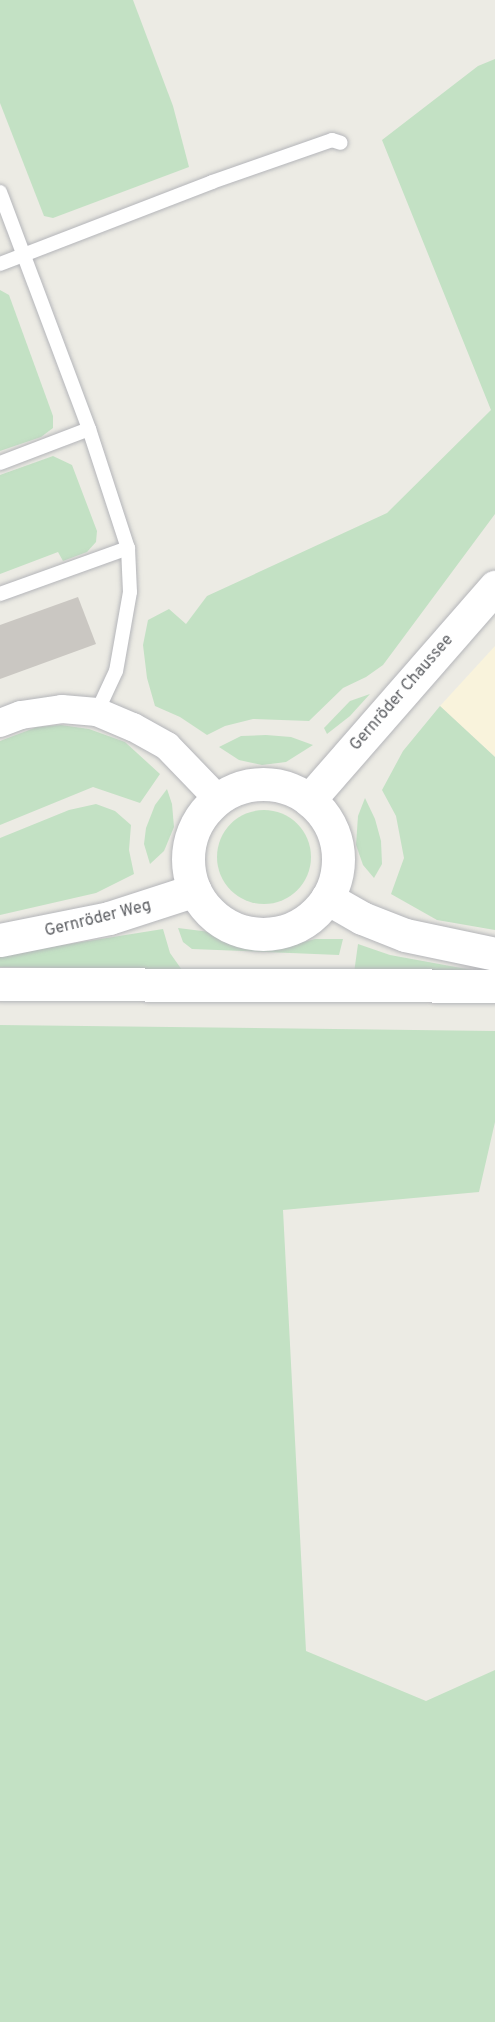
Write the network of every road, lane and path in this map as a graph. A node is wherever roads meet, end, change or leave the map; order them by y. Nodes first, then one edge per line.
1 (341, 143) dead end
2 (0, 192) edge
3 (23, 255) junction
4 (0, 264) edge
5 (89, 429) junction
6 (0, 463) edge
7 (128, 548) junction
8 (495, 587) edge
9 (0, 594) edge
10 (97, 712) junction
11 (0, 723) edge
12 (218, 799) junction
13 (309, 800) junction
14 (195, 890) junction
15 (327, 898) junction
16 (0, 940) edge
17 (495, 954) edge
18 (0, 984) edge
19 (495, 986) edge

1 - 3 lane
2 - 3 lane
3 - 4 lane
3 - 5 lane
5 - 6 lane
5 - 7 lane
7 - 9 lane
7 - 10 lane
8 - 13 main road, Gernröder Chaussee
10 - 11 street
10 - 12 street
12 - 13 main road
12 - 14 main road
13 - 15 main road
14 - 15 main road
14 - 16 main road, Gernröder Weg
15 - 17 main road
18 - 19 main road

